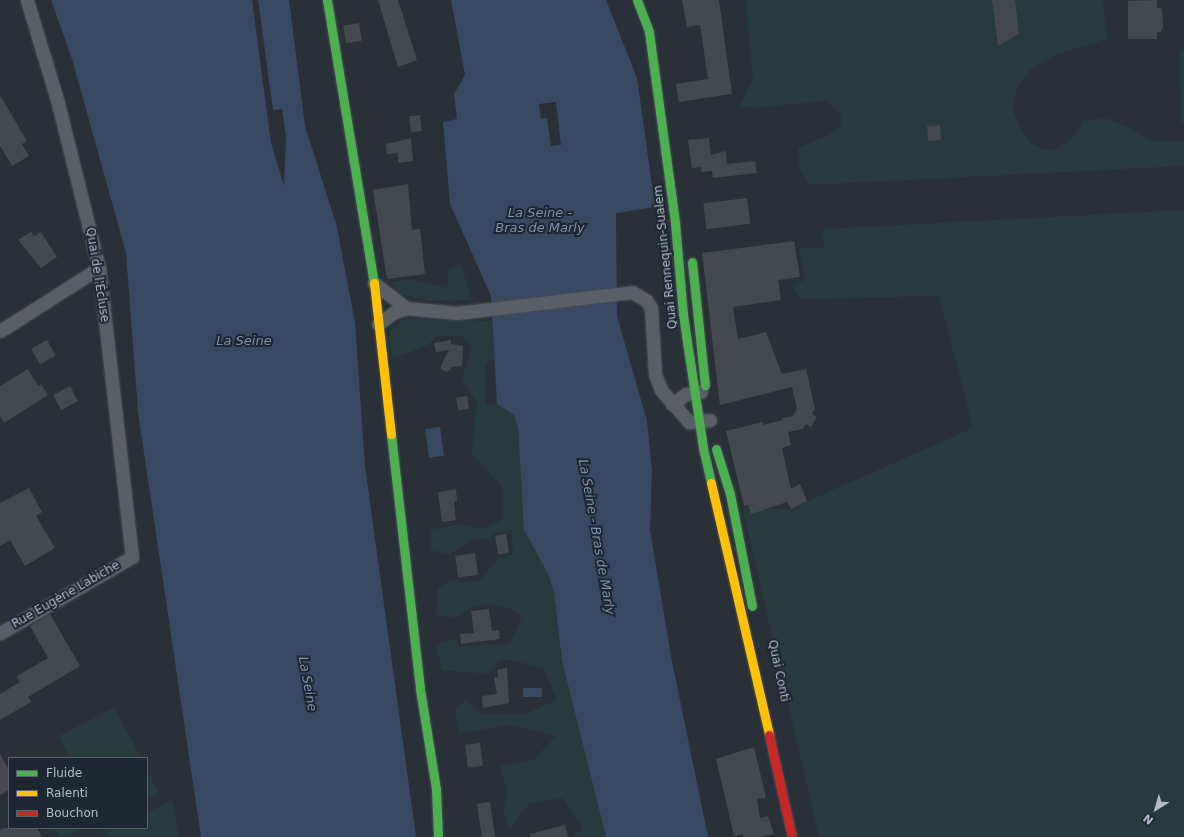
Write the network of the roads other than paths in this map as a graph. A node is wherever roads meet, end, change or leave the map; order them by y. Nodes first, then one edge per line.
1 (27, 0) edge
2 (327, 0) edge
3 (637, 0) edge
4 (690, 251) dead end
5 (99, 268) junction
6 (374, 283) junction
7 (406, 308) junction
8 (378, 324) junction
9 (0, 331) edge
10 (703, 397) junction
11 (672, 404) junction
12 (707, 423) junction
13 (714, 441) dead end
14 (717, 513) joint
15 (132, 557) joint
16 (754, 616) dead end
17 (0, 633) edge
18 (771, 700) dead end
19 (778, 730) dead end
20 (438, 835) edge
21 (792, 837) edge

1 - 5 street, Quai de l'Écluse
2 - 6 main road
3 - 10 main road, Quai Rennequin-Sualem
4 - 10 main road, Quai Rennequin-Sualem
5 - 9 street
5 - 15 street, Quai de l'Écluse
6 - 7 street
6 - 8 main road
7 - 8 street
7 - 11 street
8 - 20 main road
10 - 11 street
10 - 12 main road, Quai Rennequin-Sualem
10 - 12 main road, Quai Rennequin-Sualem
11 - 12 street
12 - 14 main road, Quai Rennequin-Sualem
13 - 16 main road
14 - 21 main road, Quai Conti
15 - 17 street, Rue Eugène Labiche
18 - 19 main road, Quai Conti

